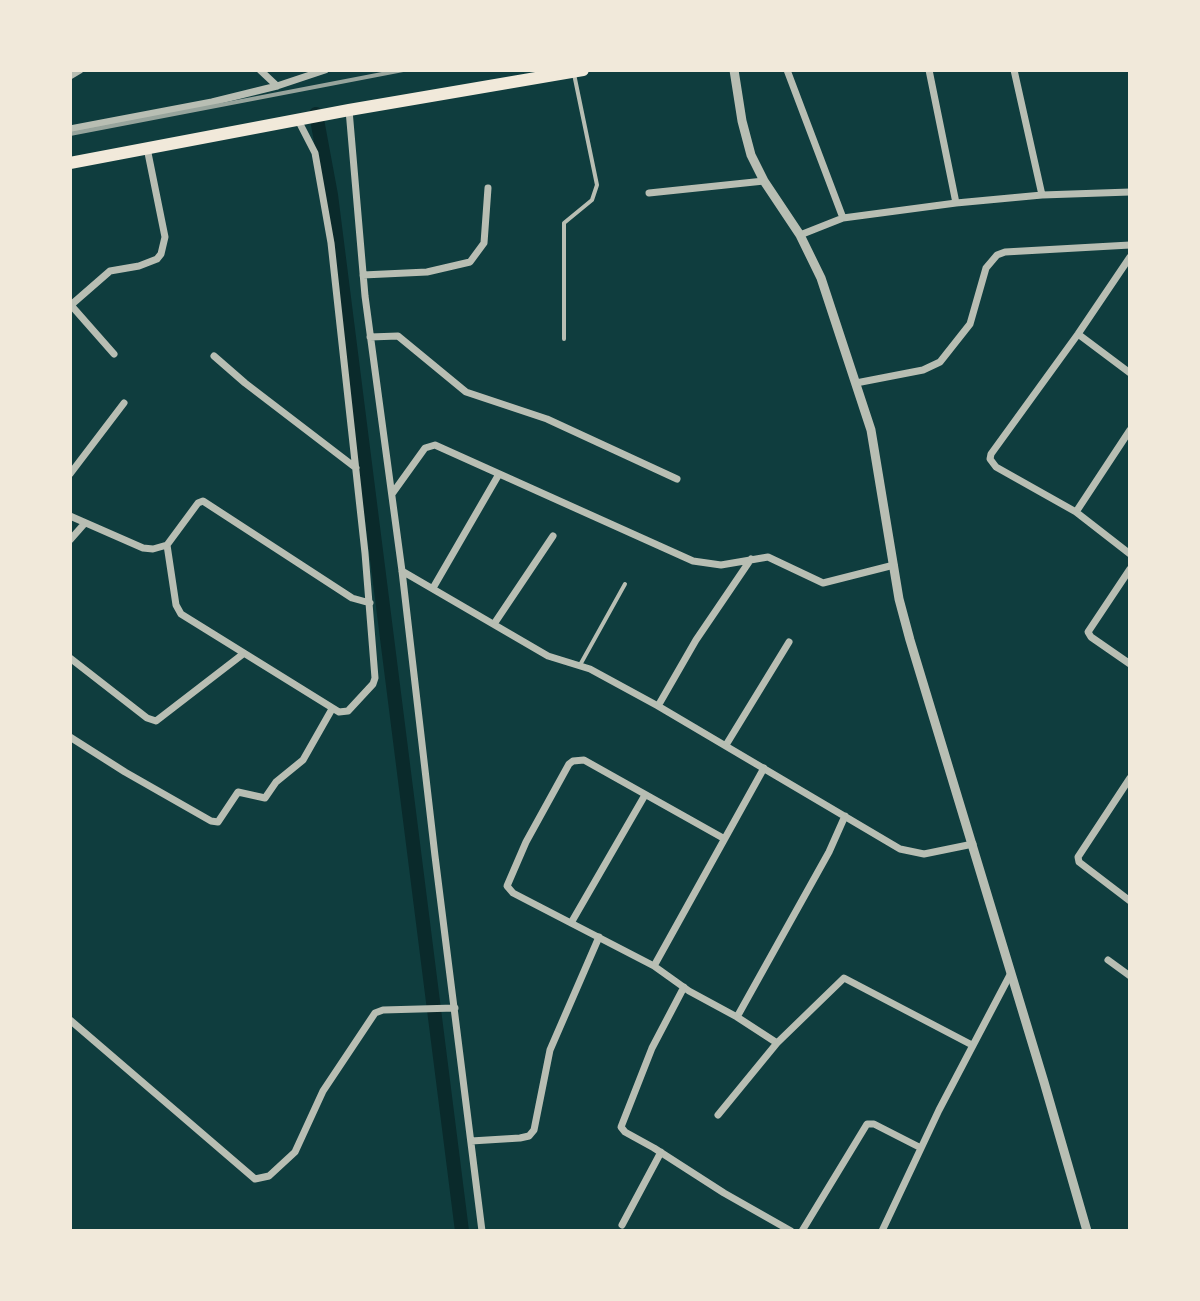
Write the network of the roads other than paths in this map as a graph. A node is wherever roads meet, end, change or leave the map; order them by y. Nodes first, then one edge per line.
1 (80, 70) edge
2 (260, 70) edge
3 (325, 70) edge
4 (734, 70) edge
5 (787, 70) edge
6 (929, 70) edge
7 (1014, 70) edge
8 (578, 71) edge
9 (70, 76) edge
10 (277, 86) junction
11 (349, 110) junction
12 (302, 120) junction
13 (70, 129) edge
14 (147, 148) junction
15 (70, 163) edge
16 (764, 181) junction
17 (488, 188) dead end
18 (1130, 192) edge
19 (649, 193) dead end
20 (1042, 195) junction
21 (956, 203) junction
22 (843, 218) junction
23 (800, 235) junction
24 (1130, 245) edge
25 (1130, 257) edge
26 (363, 275) junction
27 (70, 304) edge
28 (1078, 334) junction
29 (370, 337) junction
30 (564, 339) dead end
31 (114, 354) dead end
32 (214, 356) dead end
33 (1130, 373) edge
34 (856, 383) junction
35 (124, 403) dead end
36 (1130, 430) edge
37 (356, 468) junction
38 (70, 474) edge
39 (499, 474) junction
40 (677, 479) dead end
41 (392, 494) junction
42 (1076, 512) junction
43 (70, 516) edge
44 (85, 523) junction
45 (553, 536) dead end
46 (70, 540) edge
47 (167, 545) junction
48 (1130, 554) edge
49 (751, 559) junction
50 (894, 565) junction
51 (1130, 569) edge
52 (402, 571) junction
53 (625, 584) dead end
54 (433, 588) junction
55 (370, 603) junction
56 (494, 624) junction
57 (789, 642) dead end
58 (243, 654) junction
59 (70, 658) edge
60 (1130, 664) edge
61 (580, 665) junction
62 (658, 706) junction
63 (332, 709) junction
64 (70, 737) edge
65 (726, 745) junction
66 (764, 768) junction
67 (1130, 778) edge
68 (645, 795) junction
69 (845, 816) junction
70 (723, 838) junction
71 (973, 844) junction
72 (1130, 901) edge
73 (571, 923) junction
74 (599, 937) junction
75 (1108, 960) dead end
76 (654, 966) junction
77 (1011, 973) junction
78 (1130, 976) edge
79 (684, 987) junction
80 (452, 1007) junction
81 (737, 1017) junction
82 (70, 1020) edge
83 (777, 1043) junction
84 (972, 1045) junction
85 (718, 1115) dead end
86 (471, 1141) junction
87 (921, 1148) junction
88 (661, 1152) junction
89 (622, 1225) dead end
90 (482, 1231) edge
91 (791, 1231) edge
92 (802, 1231) edge
93 (882, 1231) edge
94 (1087, 1231) edge

1 - 9 street
2 - 10 street
3 - 10 street
4 - 16 street
5 - 22 street
6 - 21 street
7 - 20 street
8 - 11 highway
8 - 30 lane
10 - 13 street
11 - 12 highway
11 - 26 street
12 - 14 highway
12 - 37 street
14 - 15 highway
14 - 27 street
16 - 19 street
16 - 23 street
17 - 26 street
18 - 20 street
20 - 21 street
21 - 22 street
22 - 23 street
23 - 34 street
24 - 34 street
25 - 28 street
26 - 29 street
27 - 31 street
28 - 33 street
28 - 42 street
29 - 40 street
29 - 41 street
32 - 37 street
34 - 50 street
35 - 38 street
36 - 42 street
37 - 55 street
39 - 41 street
39 - 49 street
39 - 54 street
41 - 52 street
42 - 48 street
43 - 44 street
44 - 46 street
44 - 47 street
45 - 56 street
47 - 55 street
47 - 58 street
49 - 50 street
49 - 62 street
50 - 71 street
51 - 60 street
52 - 54 street
52 - 80 street
53 - 61 lane
54 - 56 street
55 - 63 street
56 - 61 street
57 - 65 street
58 - 59 street
58 - 63 street
61 - 62 street
62 - 65 street
63 - 64 street
65 - 66 street
66 - 69 street
66 - 70 street
67 - 72 street
68 - 70 street
68 - 73 street
68 - 73 street
69 - 71 street
69 - 81 street
70 - 76 street
71 - 77 street
73 - 74 street
74 - 76 street
74 - 86 street
75 - 78 street
76 - 79 street
77 - 84 street
77 - 94 street
79 - 81 street
79 - 88 street
80 - 82 street
80 - 86 street
81 - 83 street
83 - 84 street
83 - 85 street
84 - 87 street
86 - 90 street
87 - 92 street
87 - 93 street
88 - 89 street
88 - 91 street

